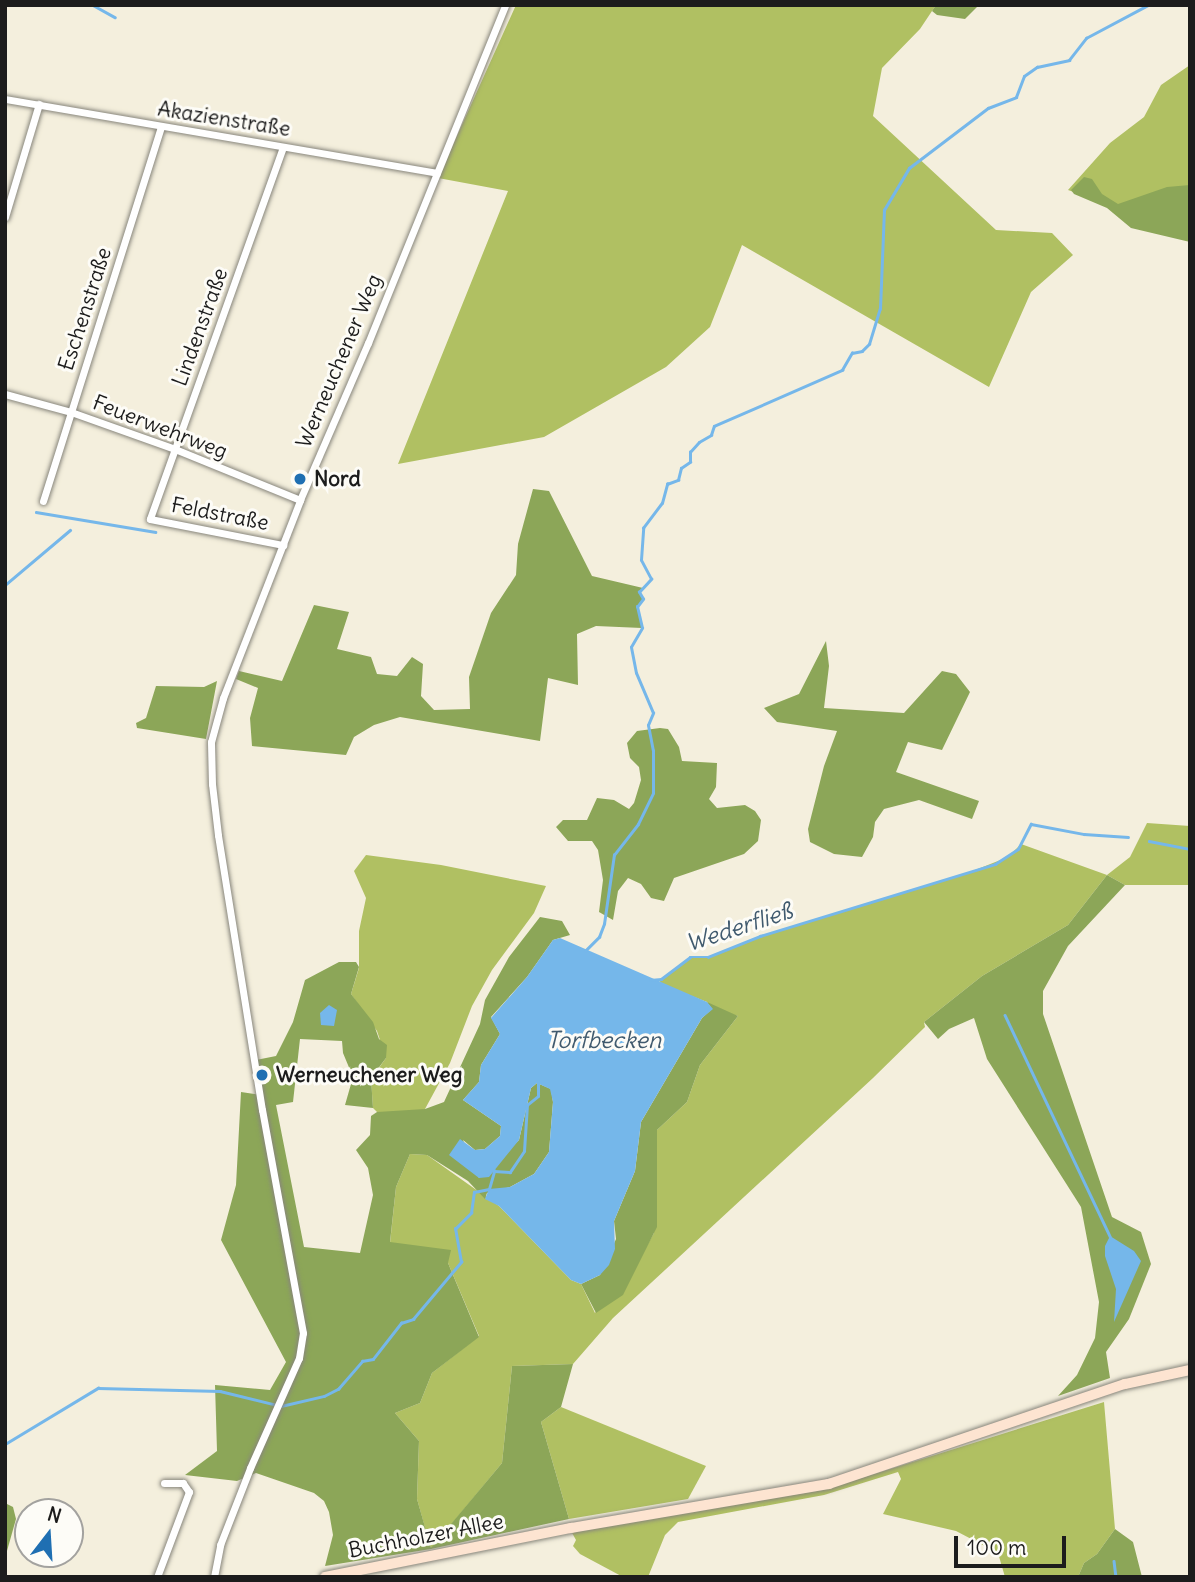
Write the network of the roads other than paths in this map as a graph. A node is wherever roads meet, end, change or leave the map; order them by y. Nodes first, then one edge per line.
1 (505, 5) edge
2 (5, 99) edge
3 (39, 104) junction
4 (161, 127) junction
5 (283, 147) junction
6 (437, 173) junction
7 (5, 217) edge
8 (5, 394) edge
9 (71, 412) junction
10 (175, 450) junction
11 (299, 500) junction
12 (43, 501) dead end
13 (150, 519) joint
14 (283, 545) junction
15 (1190, 1370) edge
16 (164, 1483) dead end
17 (157, 1577) edge
18 (214, 1577) edge
19 (325, 1577) edge

1 - 6 street, Werneuchener Weg
2 - 3 street, Akazienstraße
3 - 4 street, Akazienstraße
3 - 7 street
4 - 5 street, Akazienstraße
4 - 9 street, Eschenstraße
5 - 6 street, Akazienstraße
5 - 10 street, Lindenstraße
6 - 11 street, Werneuchener Weg
8 - 9 street, Feuerwehrweg
9 - 10 street, Feuerwehrweg
9 - 12 street, Eschenstraße
10 - 11 street, Feuerwehrweg
10 - 13 street, Lindenstraße
11 - 14 street, Werneuchener Weg
13 - 14 street, Feldstraße
14 - 18 street, Werneuchener Weg
15 - 19 street, Buchholzer Allee
16 - 17 street

